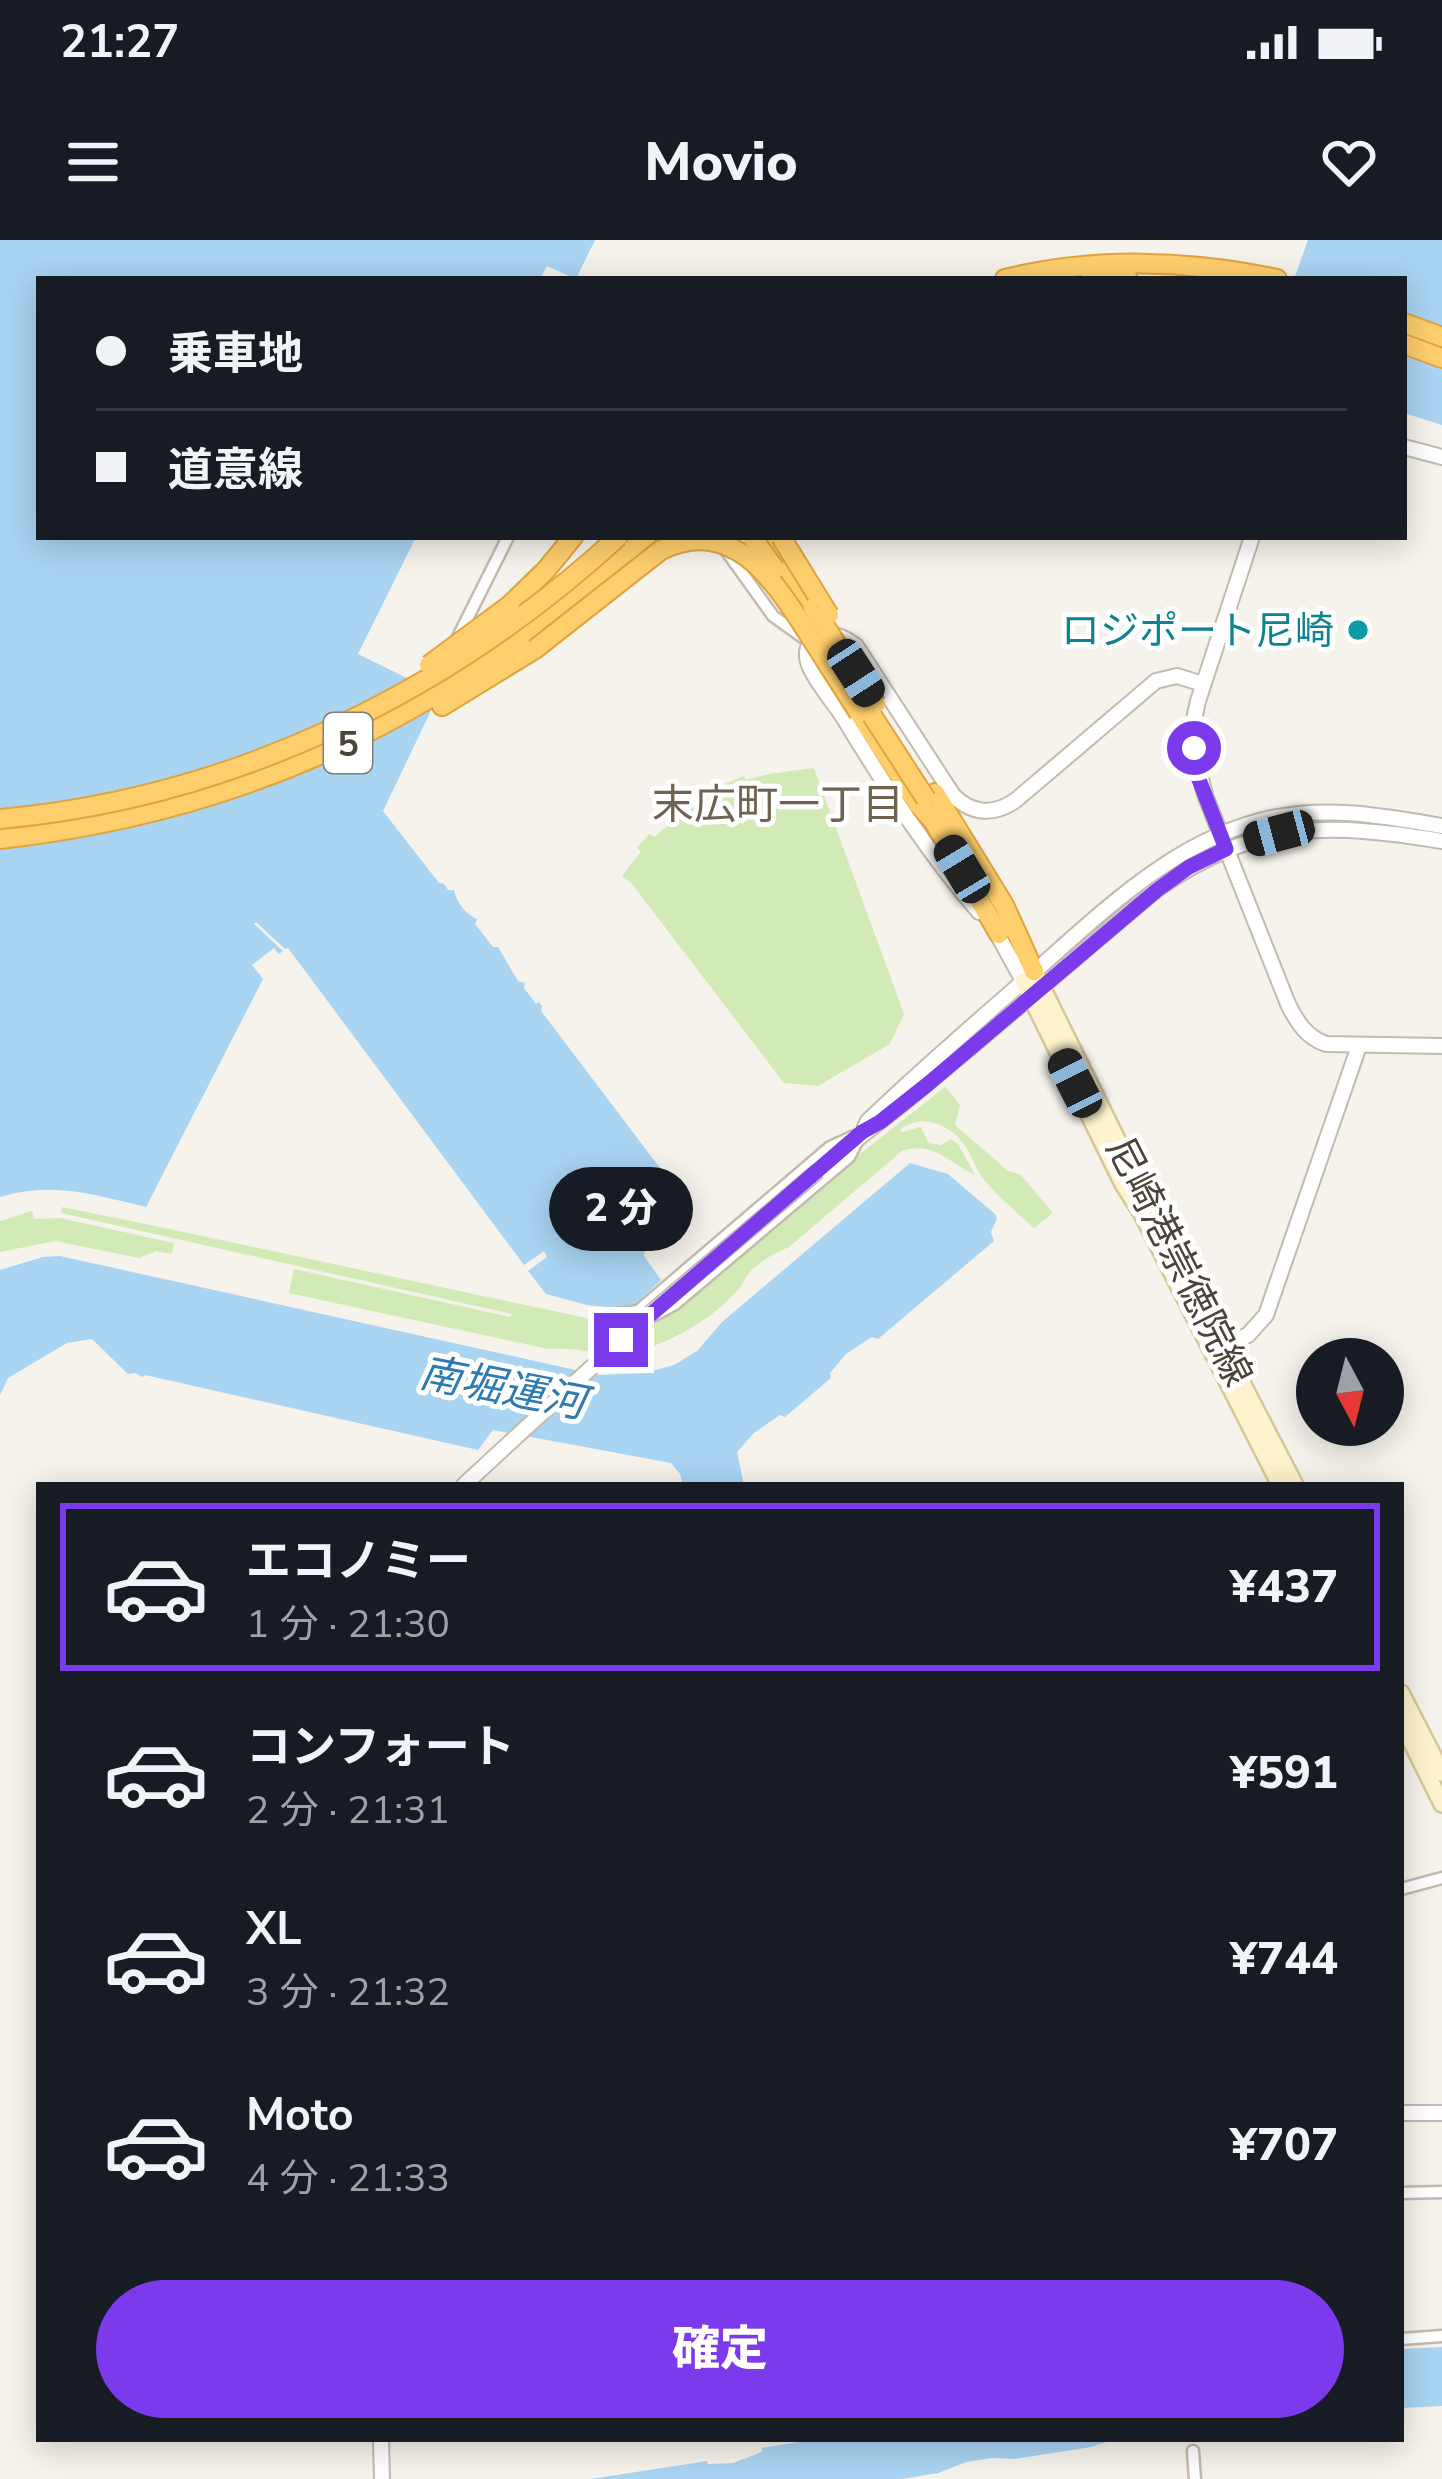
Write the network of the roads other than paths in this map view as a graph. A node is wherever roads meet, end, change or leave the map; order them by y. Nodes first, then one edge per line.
1 (1019, 276) edge
2 (1128, 276) edge
3 (1162, 276) edge
4 (1260, 276) edge
5 (1407, 324) edge
6 (1442, 338) edge
7 (1407, 345) edge
8 (1442, 358) edge
9 (1407, 448) edge
10 (1442, 457) edge
11 (506, 540) edge
12 (571, 540) edge
13 (614, 540) edge
14 (642, 540) edge
15 (718, 540) edge
16 (754, 540) edge
17 (770, 540) edge
18 (783, 540) edge
19 (1251, 540) edge
20 (809, 643) junction
21 (436, 680) dead end
22 (1203, 684) junction
23 (877, 706) junction
24 (307, 740) junction
25 (240, 787) junction
26 (926, 799) junction
27 (0, 819) edge
28 (1442, 826) edge
29 (0, 839) edge
30 (1223, 841) junction
31 (1442, 841) edge
32 (999, 934) junction
33 (1033, 984) junction
34 (1359, 1046) junction
35 (1442, 1046) edge
36 (862, 1132) junction
37 (1223, 1346) junction
38 (467, 1482) edge
39 (1278, 1482) edge
40 (1292, 1482) edge
41 (1404, 1699) edge
42 (1404, 1726) edge
43 (1442, 1773) edge
44 (1442, 1804) edge
45 (1442, 1878) edge
46 (1404, 1887) edge
47 (1404, 2113) edge
48 (1442, 2113) edge
49 (1442, 2192) edge
50 (1404, 2193) edge
51 (1442, 2336) edge
52 (1404, 2339) edge
53 (381, 2442) edge
54 (1193, 2451) dead end
55 (382, 2479) edge
56 (1195, 2479) edge

1 - 4 highway
2 - 3 highway
5 - 6 highway
7 - 8 highway
9 - 10 street
11 - 21 street
12 - 24 highway, bridge
13 - 24 highway, 5, bridge
14 - 25 highway, 5
15 - 20 street
16 - 26 highway, bridge
17 - 23 highway, bridge
18 - 23 highway, bridge
19 - 22 street
20 - 22 street
20 - 32 street
22 - 30 street
23 - 26 highway
24 - 27 highway, 5, bridge
25 - 26 highway, bridge
25 - 29 highway, 5
26 - 32 highway
26 - 33 highway
28 - 30 street
30 - 31 street
30 - 33 street
30 - 34 street
32 - 33 street
33 - 36 street
33 - 37 main road, 尼崎港崇徳院線
33 - 39 main road, 尼崎港崇徳院線
34 - 35 street
34 - 37 street
36 - 36 street
36 - 38 street, bridge
37 - 40 main road, 尼崎港崇徳院線
41 - 43 main road
42 - 44 main road
45 - 46 street
47 - 48 street
49 - 50 street
51 - 52 street
53 - 55 street
54 - 56 street

